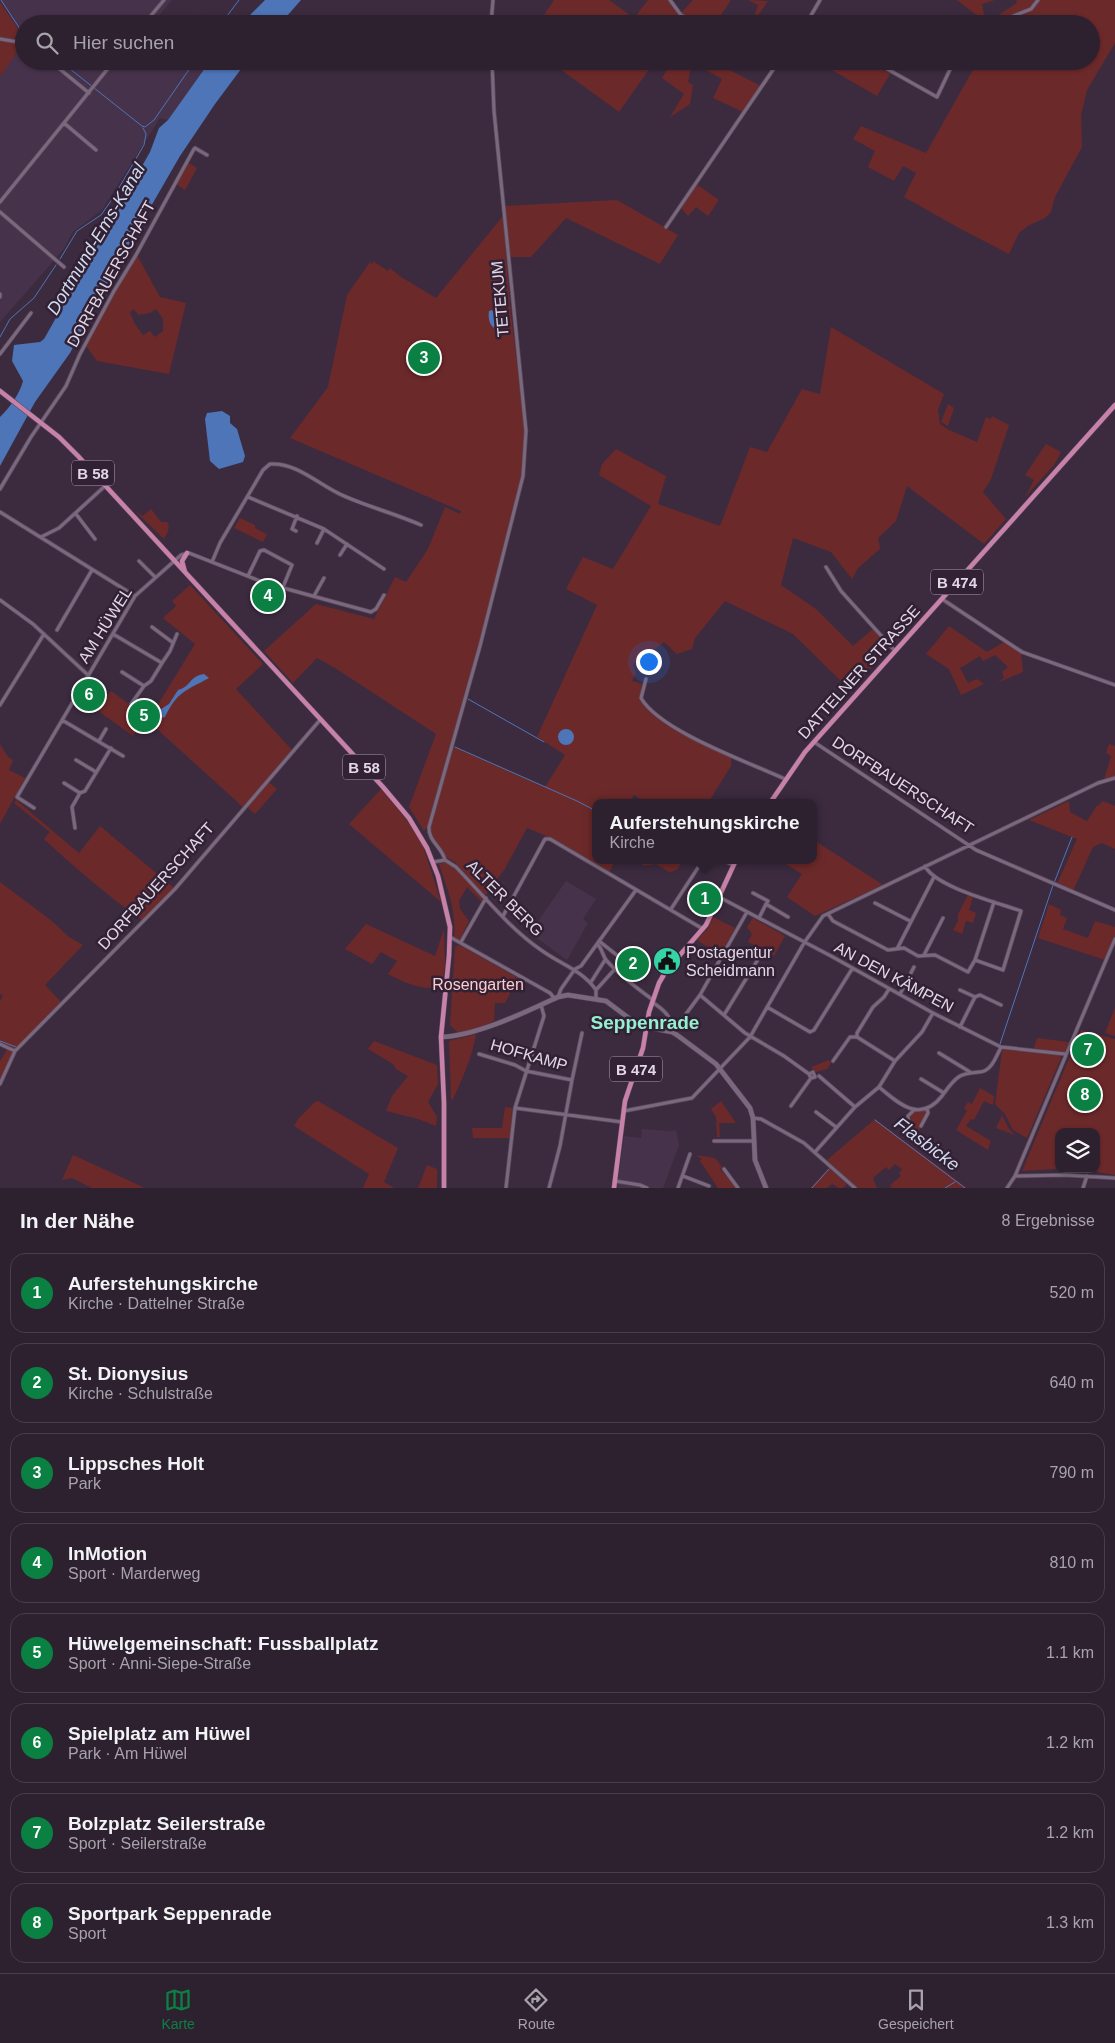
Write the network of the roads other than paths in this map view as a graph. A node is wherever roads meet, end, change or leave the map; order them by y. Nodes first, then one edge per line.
1 (164, 0) edge
2 (492, 0) edge
3 (670, 0) edge
4 (820, 0) edge
5 (1038, 0) edge
6 (152, 15) edge
7 (491, 15) edge
8 (681, 15) edge
9 (811, 15) edge
10 (1014, 15) edge
11 (0, 39) edge
12 (15, 42) edge
13 (61, 70) edge
14 (107, 70) edge
15 (492, 70) edge
16 (773, 70) edge
17 (889, 70) edge
18 (950, 70) edge
19 (89, 93) junction
20 (64, 123) junction
21 (96, 150) dead end
22 (207, 154) dead end
23 (0, 202) edge
24 (0, 212) edge
25 (666, 227) dead end
26 (64, 267) dead end
27 (31, 313) dead end
28 (0, 354) edge
29 (0, 391) edge
30 (1115, 405) edge
31 (41, 422) junction
32 (105, 486) junction
33 (0, 490) edge
34 (248, 497) junction
35 (0, 512) edge
36 (76, 514) junction
37 (297, 516) junction
38 (421, 525) dead end
39 (324, 529) junction
40 (296, 531) dead end
41 (41, 537) junction
42 (95, 538) dead end
43 (317, 543) dead end
44 (347, 544) junction
45 (187, 553) junction
46 (340, 556) dead end
47 (140, 560) dead end
48 (173, 561) junction
49 (212, 562) junction
50 (826, 567) dead end
51 (384, 569) dead end
52 (92, 570) junction
53 (185, 573) junction
54 (248, 576) junction
55 (155, 577) junction
56 (324, 578) dead end
57 (283, 587) junction
58 (384, 595) dead end
59 (135, 596) junction
60 (314, 596) junction
61 (942, 599) junction
62 (0, 600) edge
63 (152, 627) dead end
64 (57, 630) dead end
65 (44, 634) junction
66 (113, 634) junction
67 (177, 634) dead end
68 (172, 642) junction
69 (895, 651) junction
70 (162, 664) junction
71 (122, 672) dead end
72 (89, 676) junction
73 (646, 679) dead end
74 (1115, 685) edge
75 (144, 686) junction
76 (131, 704) dead end
77 (0, 705) edge
78 (62, 720) junction
79 (320, 720) junction
80 (106, 729) dead end
81 (99, 741) junction
82 (814, 742) junction
83 (111, 748) junction
84 (124, 756) dead end
85 (76, 760) dead end
86 (96, 772) junction
87 (1115, 778) edge
88 (785, 779) junction
89 (64, 783) dead end
90 (80, 793) junction
91 (772, 799) edge
92 (34, 808) dead end
93 (75, 828) dead end
94 (968, 845) junction
95 (445, 860) junction
96 (433, 862) junction
97 (700, 864) edge
98 (733, 865) edge
99 (926, 866) junction
100 (934, 877) junction
101 (636, 890) junction
102 (753, 893) dead end
103 (719, 897) junction
104 (486, 898) junction
105 (994, 902) junction
106 (875, 903) dead end
107 (766, 904) junction
108 (671, 910) junction
109 (1115, 910) edge
110 (747, 912) junction
111 (828, 914) junction
112 (503, 916) junction
113 (788, 917) dead end
114 (759, 918) junction
115 (943, 918) dead end
116 (910, 921) junction
117 (703, 929) junction
118 (452, 937) junction
119 (1115, 940) edge
120 (461, 942) junction
121 (598, 943) junction
122 (804, 943) junction
123 (897, 949) junction
124 (924, 955) junction
125 (605, 960) junction
126 (975, 960) junction
127 (756, 961) dead end
128 (914, 967) dead end
129 (575, 969) junction
130 (616, 969) junction
131 (852, 969) junction
132 (590, 982) junction
133 (889, 989) junction
134 (596, 990) junction
135 (960, 990) dead end
136 (900, 994) junction
137 (700, 995) junction
138 (557, 998) junction
139 (975, 998) junction
140 (596, 999) junction
141 (652, 1001) junction
142 (541, 1005) junction
143 (1001, 1005) dead end
144 (767, 1007) junction
145 (933, 1013) junction
146 (724, 1015) junction
147 (683, 1018) dead end
148 (646, 1027) junction
149 (960, 1027) junction
150 (672, 1032) junction
151 (582, 1033) dead end
152 (441, 1037) junction
153 (750, 1037) junction
154 (857, 1037) junction
155 (0, 1044) edge
156 (1001, 1048) junction
157 (15, 1051) junction
158 (939, 1053) dead end
159 (479, 1054) dead end
160 (1065, 1054) junction
161 (833, 1061) dead end
162 (895, 1061) junction
163 (721, 1069) junction
164 (526, 1071) junction
165 (970, 1072) junction
166 (819, 1076) dead end
167 (921, 1079) dead end
168 (572, 1080) junction
169 (0, 1084) edge
170 (879, 1087) junction
171 (944, 1093) junction
172 (790, 1106) dead end
173 (855, 1106) junction
174 (903, 1106) junction
175 (515, 1108) junction
176 (928, 1108) junction
177 (914, 1110) junction
178 (626, 1111) junction
179 (816, 1112) dead end
180 (565, 1116) junction
181 (908, 1116) junction
182 (753, 1118) junction
183 (622, 1122) junction
184 (921, 1126) dead end
185 (836, 1128) junction
186 (714, 1141) dead end
187 (754, 1141) junction
188 (937, 1150) dead end
189 (815, 1152) junction
190 (690, 1154) dead end
191 (724, 1169) dead end
192 (682, 1176) junction
193 (1015, 1176) junction
194 (1087, 1176) junction
195 (1115, 1178) edge
196 (615, 1181) junction
197 (709, 1186) dead end
198 (506, 1187) edge
199 (764, 1187) edge
200 (444, 1188) edge
201 (511, 1188) edge
202 (549, 1188) edge
203 (614, 1188) edge
204 (647, 1188) edge
205 (678, 1188) edge
206 (738, 1188) edge
207 (855, 1188) edge
208 (1007, 1188) edge
209 (1083, 1188) edge

1 - 6 street
2 - 7 street
3 - 8 street
4 - 9 street
5 - 10 street
11 - 12 street
13 - 19 street
14 - 19 street
15 - 95 street, TETEKUM
16 - 25 street
17 - 18 street
19 - 20 street
20 - 21 street
20 - 23 street
22 - 31 street, DORFBAUERSCHAFT
24 - 26 street
27 - 28 street
29 - 31 main road, B 58
30 - 61 main road, DATTELNER STRASSE / B 474
31 - 32 main road, B 58
31 - 33 street
32 - 36 street
32 - 48 main road, B 58
34 - 37 street
34 - 38 street
34 - 49 street
35 - 41 street
36 - 41 street
36 - 42 street
37 - 39 street
37 - 40 street
39 - 43 street
39 - 44 street
41 - 52 street
44 - 46 street
44 - 51 street
45 - 48 street, AM HÜWEL
45 - 49 street
45 - 53 main road
47 - 55 street
48 - 53 main road, B 58
48 - 55 street, AM HÜWEL
49 - 54 street
50 - 69 street
52 - 59 street
52 - 64 street
53 - 79 main road, B 58
54 - 57 street
54 - 57 street
55 - 59 street, AM HÜWEL
56 - 60 street
57 - 60 street
58 - 60 street
59 - 66 street, AM HÜWEL
61 - 69 main road, DATTELNER STRASSE / B 474
61 - 74 street
62 - 65 street
63 - 68 street
65 - 72 street
65 - 77 street
66 - 70 street
66 - 72 street, AM HÜWEL
67 - 68 street
68 - 70 street
69 - 82 main road, DATTELNER STRASSE / B 474
70 - 75 street
71 - 75 street
72 - 78 street, AM HÜWEL
73 - 88 street
75 - 76 street
78 - 81 street
78 - 92 street, AM HÜWEL
79 - 96 main road, B 58
79 - 157 street, DORFBAUERSCHAFT
80 - 81 street
81 - 83 street
82 - 88 main road, DATTELNER STRASSE / B 474
82 - 94 street, DORFBAUERSCHAFT
83 - 84 street
83 - 86 street
85 - 86 street
86 - 90 street
87 - 94 street, DORFBAUERSCHAFT
88 - 91 main road, DATTELNER STRASSE / B 474
89 - 90 street
90 - 93 street
94 - 99 street
94 - 109 street
95 - 96 street, ALTER BERG
95 - 104 street, ALTER BERG
96 - 118 main road, B 58
97 - 108 street
98 - 103 main road, B 474
99 - 100 street
99 - 111 street
100 - 105 street
100 - 116 street
101 - 108 street
101 - 112 street
101 - 121 street
102 - 107 street
103 - 110 street, AN DEN KÄMPEN
103 - 117 main road, B 474
104 - 112 street, ALTER BERG
104 - 120 street
105 - 126 street
105 - 126 street
106 - 116 street
107 - 113 street
107 - 114 street
108 - 117 street
110 - 114 street, AN DEN KÄMPEN
110 - 137 street
111 - 122 street
111 - 123 street
112 - 129 street, ALTER BERG
114 - 122 street, AN DEN KÄMPEN
115 - 124 street
116 - 123 street
117 - 141 main road, B 474
118 - 120 street
118 - 152 main road, B 58
119 - 160 street
120 - 138 street
121 - 125 street
121 - 129 street
121 - 130 street
122 - 131 street, AN DEN KÄMPEN
122 - 144 street
123 - 124 street
124 - 126 street
125 - 130 street
125 - 132 street
127 - 146 street
128 - 136 street
129 - 132 street, ALTER BERG
129 - 138 street
130 - 134 street
130 - 141 street
131 - 133 street, AN DEN KÄMPEN
131 - 144 street
132 - 134 street, ALTER BERG
133 - 136 street, AN DEN KÄMPEN
133 - 154 street
134 - 140 street
135 - 139 street
136 - 145 street, AN DEN KÄMPEN
137 - 146 street
137 - 147 street
138 - 140 street
138 - 142 street
139 - 143 street
139 - 149 street
140 - 148 street
141 - 148 main road, B 474
141 - 150 street
142 - 152 street
142 - 164 street
144 - 153 street
145 - 149 street, AN DEN KÄMPEN
145 - 162 street
146 - 153 street
148 - 150 street
148 - 178 main road, B 474
149 - 156 street, AN DEN KÄMPEN
150 - 163 street
151 - 168 street
152 - 200 main road, B 58
153 - 163 street
153 - 172 street
154 - 161 street
154 - 162 street
155 - 157 street
156 - 160 street, AN DEN KÄMPEN
156 - 165 street
157 - 169 street
158 - 165 street
159 - 164 street, HOFKAMP
160 - 193 street
162 - 170 street
163 - 178 street
163 - 182 street
164 - 168 street, HOFKAMP
164 - 175 street
165 - 171 street
166 - 173 street
167 - 171 street
168 - 180 street
170 - 173 street
170 - 174 street
171 - 176 street
173 - 185 street
174 - 177 street
174 - 181 street
175 - 180 street
175 - 198 street
176 - 177 street
176 - 184 street
177 - 181 street
178 - 183 main road, B 474
179 - 185 street
180 - 183 street
180 - 202 street
181 - 188 street
182 - 187 street
182 - 189 street
183 - 196 main road, B 474
185 - 189 street
186 - 187 street
187 - 199 street
189 - 207 street
190 - 192 street
191 - 206 street
192 - 197 street
192 - 205 street
193 - 194 street
193 - 208 street
194 - 195 street
194 - 209 street
196 - 203 main road, B 474
196 - 204 street
198 - 201 street

